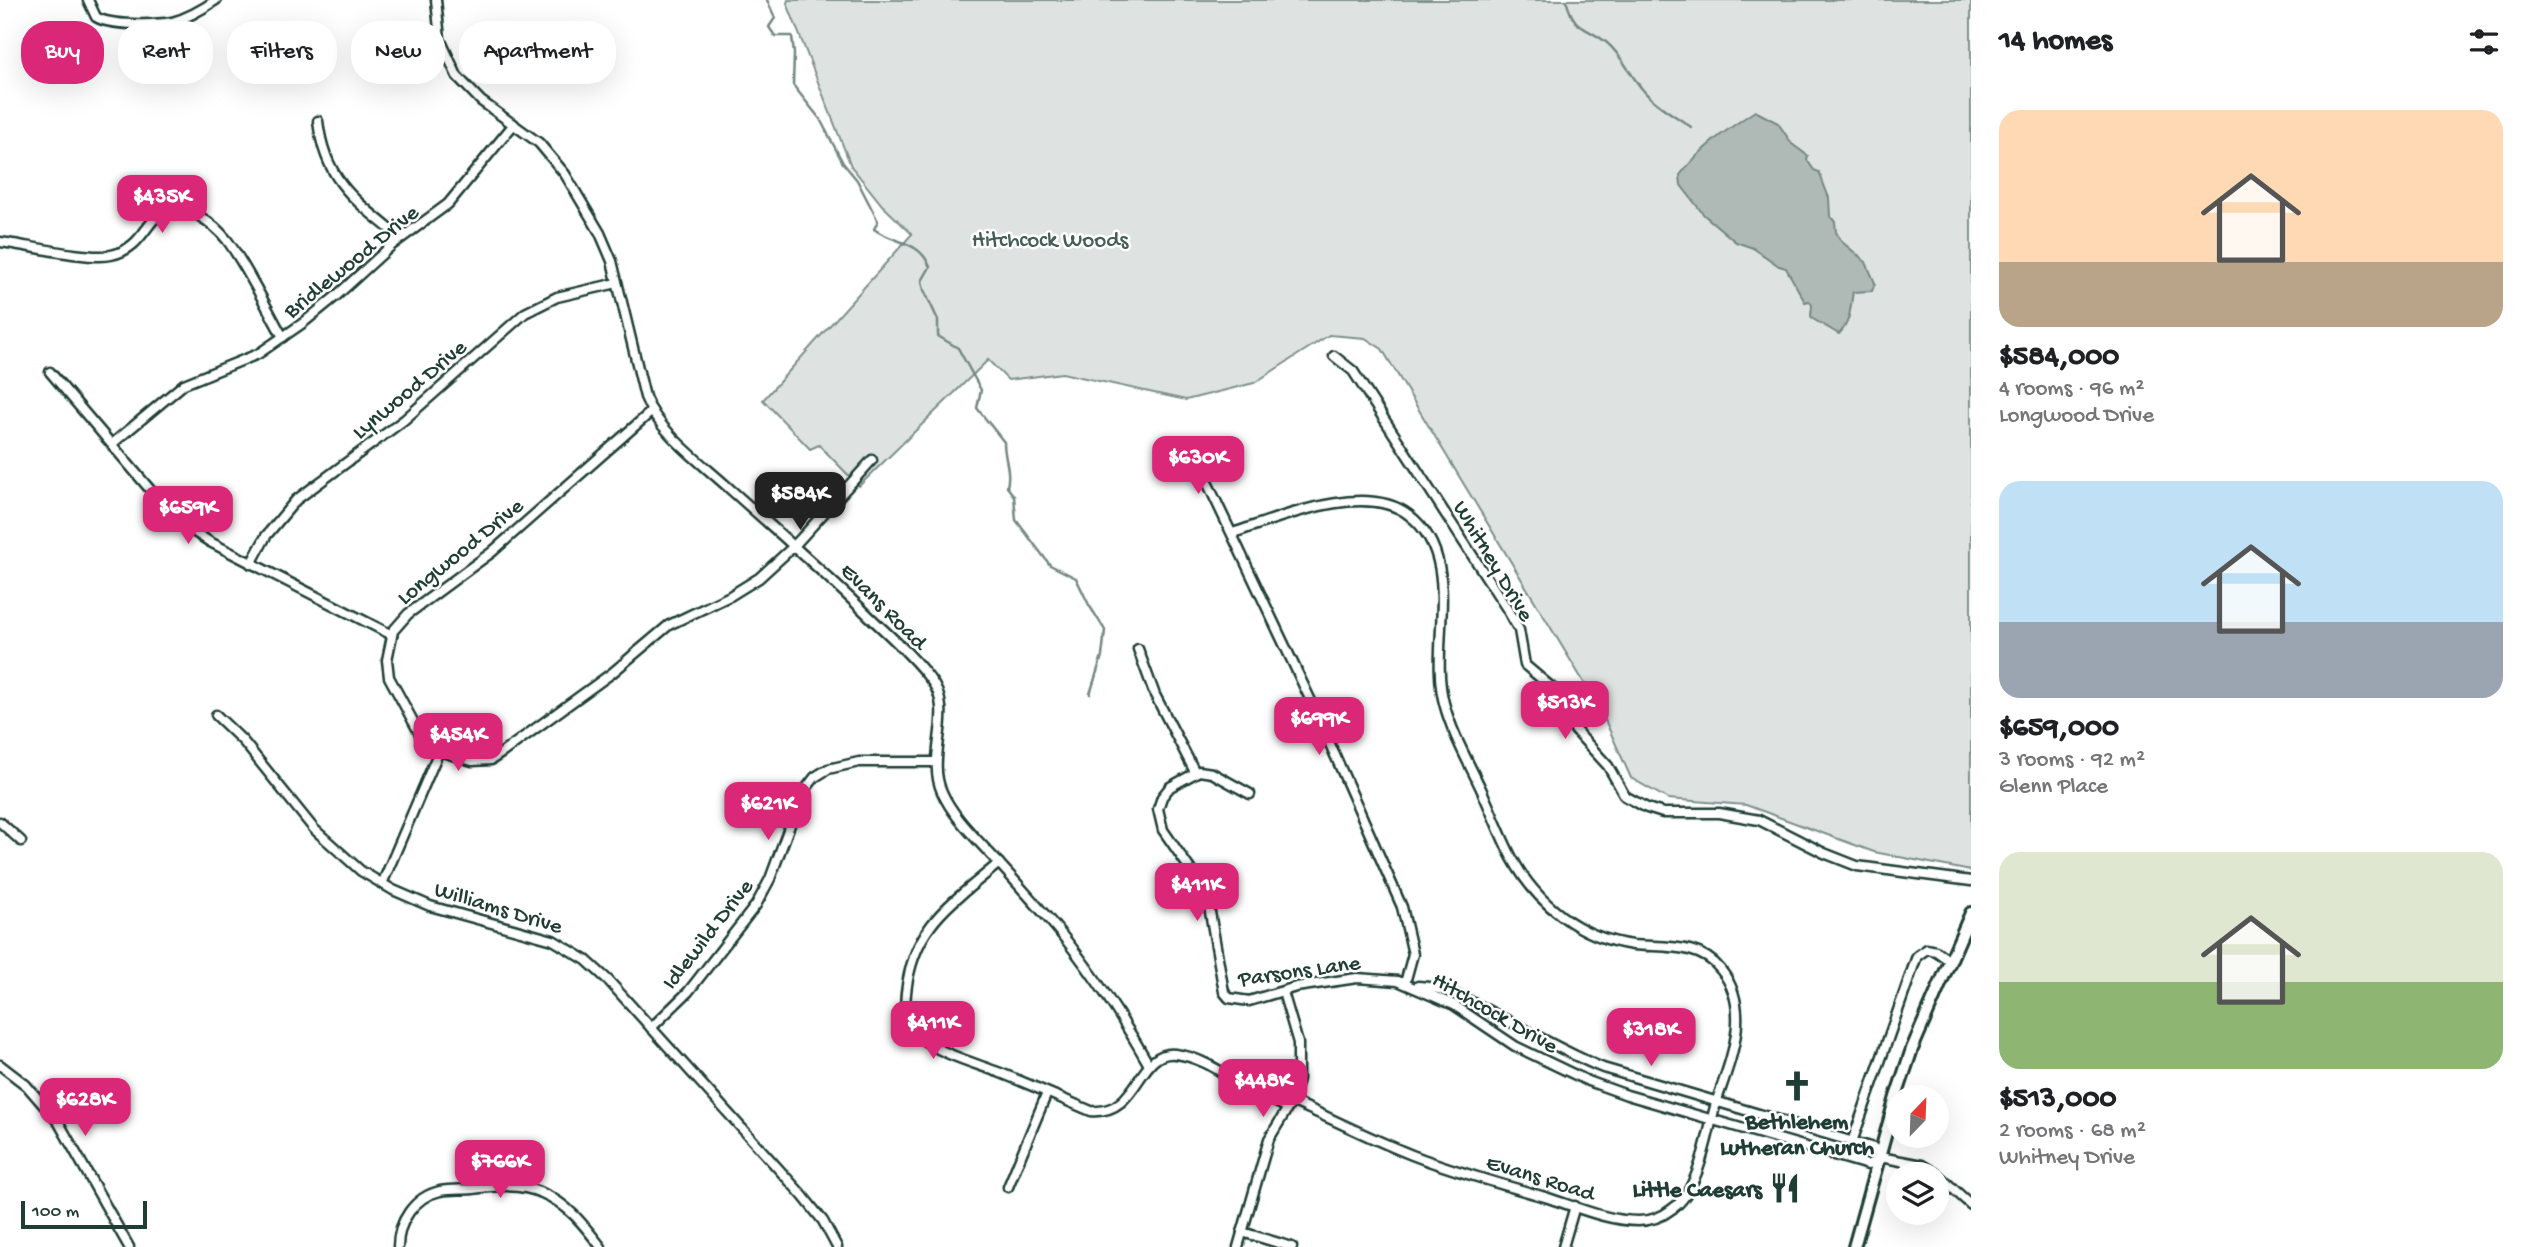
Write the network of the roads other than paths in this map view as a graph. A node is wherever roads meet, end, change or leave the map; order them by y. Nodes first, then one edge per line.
1 (88, 0) edge
2 (216, 0) edge
3 (436, 0) edge
4 (318, 121) dead end
5 (514, 124) junction
6 (401, 238) junction
7 (0, 242) edge
8 (617, 283) junction
9 (283, 337) junction
10 (1334, 356) dead end
11 (50, 372) dead end
12 (652, 411) junction
13 (112, 444) junction
14 (1194, 447) dead end
15 (872, 460) dead end
16 (1233, 533) junction
17 (794, 546) junction
18 (251, 564) junction
19 (392, 635) junction
20 (1138, 649) dead end
21 (216, 715) dead end
22 (439, 751) junction
23 (936, 762) junction
24 (1195, 772) junction
25 (1250, 794) dead end
26 (0, 822) edge
27 (21, 841) dead end
28 (999, 863) junction
29 (1971, 881) edge
30 (382, 884) junction
31 (1971, 913) edge
32 (1950, 961) junction
33 (1409, 985) junction
34 (1283, 992) junction
35 (651, 1028) junction
36 (0, 1065) edge
37 (1149, 1065) junction
38 (1047, 1093) junction
39 (1717, 1102) junction
40 (1290, 1104) junction
41 (1712, 1120) junction
42 (1852, 1142) junction
43 (1880, 1157) junction
44 (1906, 1162) edge
45 (1949, 1185) edge
46 (1008, 1187) dead end
47 (1971, 1204) edge
48 (1575, 1206) junction
49 (1242, 1232) junction
50 (129, 1247) edge
51 (398, 1247) edge
52 (601, 1247) edge
53 (837, 1247) edge
54 (1238, 1247) edge
55 (1292, 1247) edge
56 (1563, 1247) edge
57 (1854, 1247) edge

1 - 2 street
3 - 5 street, Evans Road
4 - 6 street
5 - 6 street, Bridlewood Drive
5 - 8 street, Evans Road
6 - 9 street, Bridlewood Drive
7 - 9 street
8 - 12 street, Evans Road
8 - 18 street, Lynwood Drive
9 - 13 street, Bridlewood Drive
10 - 29 street, Whitney Drive
11 - 13 street
12 - 17 street, Evans Road
12 - 19 street, Longwood Drive
13 - 18 street
14 - 16 street
15 - 17 street
16 - 33 street
16 - 39 street, Evans Road
17 - 22 street
17 - 23 street, Evans Road
18 - 19 street
19 - 22 street, Longwood Drive
20 - 24 street
21 - 30 street, Williams Drive
22 - 30 street
23 - 28 street, Evans Road
23 - 35 street, Idlewild Drive
24 - 25 street
24 - 34 street, Parsons Lane
26 - 27 street
28 - 37 street, Evans Road
28 - 38 street
30 - 35 street, Williams Drive
31 - 32 main road
32 - 42 street
32 - 43 main road
33 - 34 street, Parsons Lane
33 - 39 street, Hitchcock Drive
33 - 41 street, Hitchcock Drive
34 - 40 street
35 - 53 street, Williams Drive
36 - 50 street
37 - 38 street
37 - 40 street, Evans Road
38 - 46 street
39 - 41 street, Evans Road
39 - 42 street, Hitchcock Drive
40 - 48 street, Evans Road
40 - 49 street
41 - 43 street, Hitchcock Drive
41 - 48 street, Evans Road
42 - 43 street, Hitchcock Drive
43 - 44 street
43 - 57 main road
45 - 47 street
48 - 56 street
49 - 54 street
49 - 55 street
51 - 52 street

